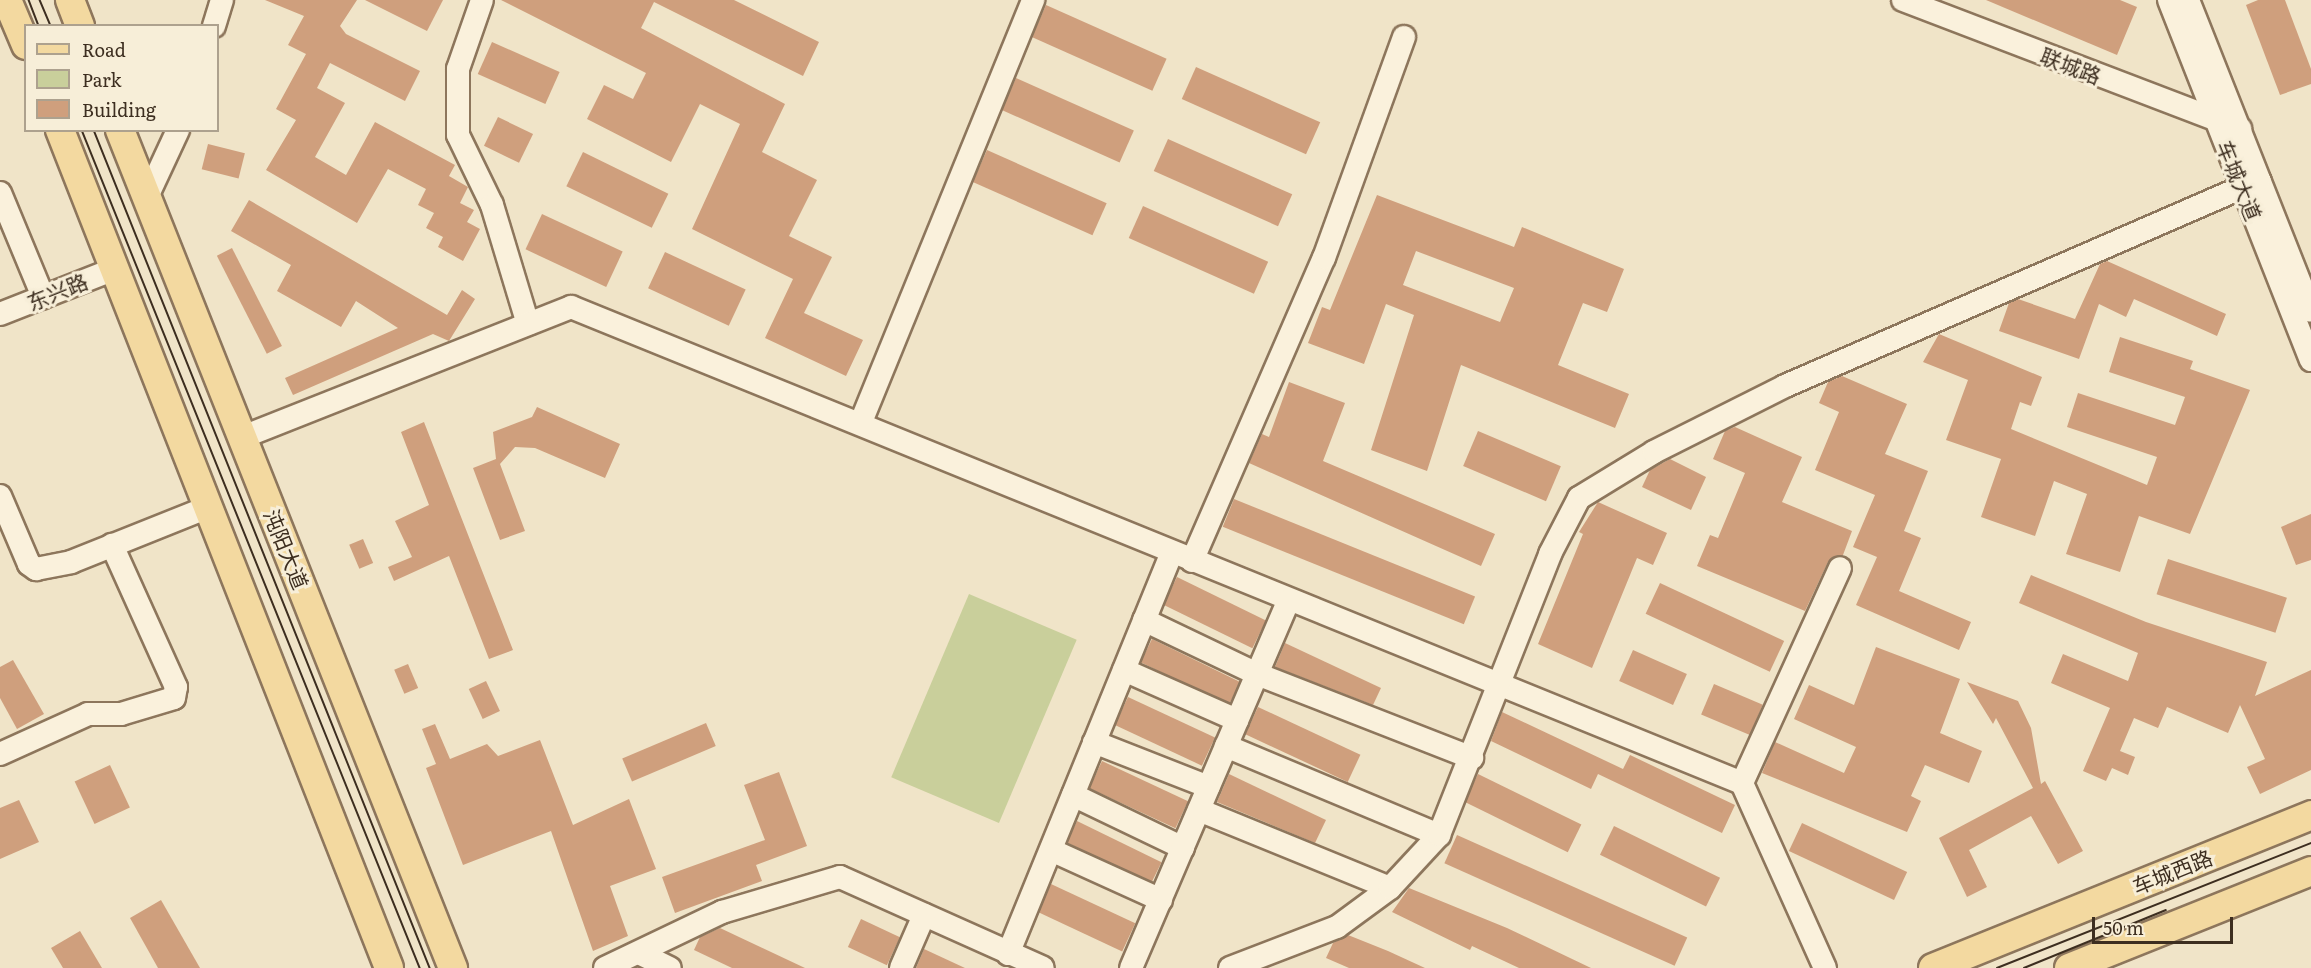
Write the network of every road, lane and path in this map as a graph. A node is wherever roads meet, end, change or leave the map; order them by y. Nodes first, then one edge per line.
1 (7, 0) edge
2 (70, 0) edge
3 (222, 0) edge
4 (482, 0) edge
5 (1033, 0) edge
6 (1903, 0) edge
7 (2169, 0) edge
8 (2188, 0) edge
9 (79, 24) edge
10 (215, 24) edge
11 (1404, 37) dead end
12 (24, 40) edge
13 (2217, 121) junction
14 (2240, 129) junction
15 (61, 132) edge
16 (121, 132) edge
17 (177, 132) edge
18 (2251, 184) junction
19 (0, 193) edge
20 (146, 199) junction
21 (114, 269) junction
22 (43, 297) junction
23 (2311, 311) edge
24 (0, 314) edge
25 (528, 324) junction
26 (2311, 360) edge
27 (861, 422) junction
28 (243, 437) junction
29 (0, 496) edge
30 (207, 508) junction
31 (112, 545) junction
32 (1182, 557) junction
33 (1840, 568) dead end
34 (1289, 600) junction
35 (1144, 621) junction
36 (1124, 670) junction
37 (1257, 674) junction
38 (1499, 687) junction
39 (1238, 720) junction
40 (1095, 742) junction
41 (1226, 746) junction
42 (0, 754) edge
43 (1472, 758) junction
44 (1742, 783) junction
45 (1209, 787) junction
46 (1073, 795) junction
47 (1199, 810) junction
48 (2311, 815) edge
49 (1438, 835) junction
50 (1183, 848) junction
51 (1051, 850) junction
52 (2311, 871) edge
53 (1390, 888) junction
54 (1161, 900) junction
55 (924, 915) junction
56 (641, 954) junction
57 (999, 957) edge
58 (389, 968) edge
59 (453, 968) edge
60 (605, 968) edge
61 (670, 968) edge
62 (901, 968) edge
63 (1043, 968) edge
64 (1131, 968) edge
65 (1230, 968) edge
66 (1825, 968) edge
67 (1933, 968) edge
68 (2069, 968) edge

1 - 12 main road
2 - 9 main road
3 - 10 street
4 - 25 street
5 - 27 street
6 - 13 street, 联城路
7 - 13 street, 车城大道
8 - 14 street, 车城大道
11 - 32 street
13 - 14 street, 联城路
13 - 18 street, 车城大道
14 - 18 street, 车城大道
15 - 21 main road
16 - 20 main road, 沌阳大道
17 - 20 street
18 - 23 street, 车城大道
18 - 26 street, 车城大道
18 - 38 street
19 - 22 street
20 - 28 main road, 沌阳大道
21 - 22 street, 东兴路
21 - 30 main road
22 - 24 street, 东兴路
25 - 27 street
25 - 28 street
27 - 32 street
28 - 59 main road, 沌阳大道
29 - 31 street
30 - 31 street
30 - 58 main road
31 - 42 street
32 - 34 street
32 - 35 street
33 - 44 street
34 - 37 street
34 - 38 street
35 - 36 street
35 - 37 street
36 - 39 street
36 - 40 street
37 - 39 street
37 - 43 street
38 - 43 street
38 - 44 street
39 - 41 street
40 - 45 street
40 - 46 street
41 - 45 street
41 - 49 street
43 - 49 street
44 - 66 street
45 - 47 street
46 - 50 street
46 - 51 street
47 - 50 street
47 - 53 street
48 - 67 main road, 车城西路
49 - 53 street
50 - 54 street
51 - 54 street
51 - 57 street
52 - 68 main road
53 - 65 street
54 - 64 street
55 - 56 street
55 - 57 street
55 - 62 street
56 - 60 street
56 - 61 street
57 - 63 street

